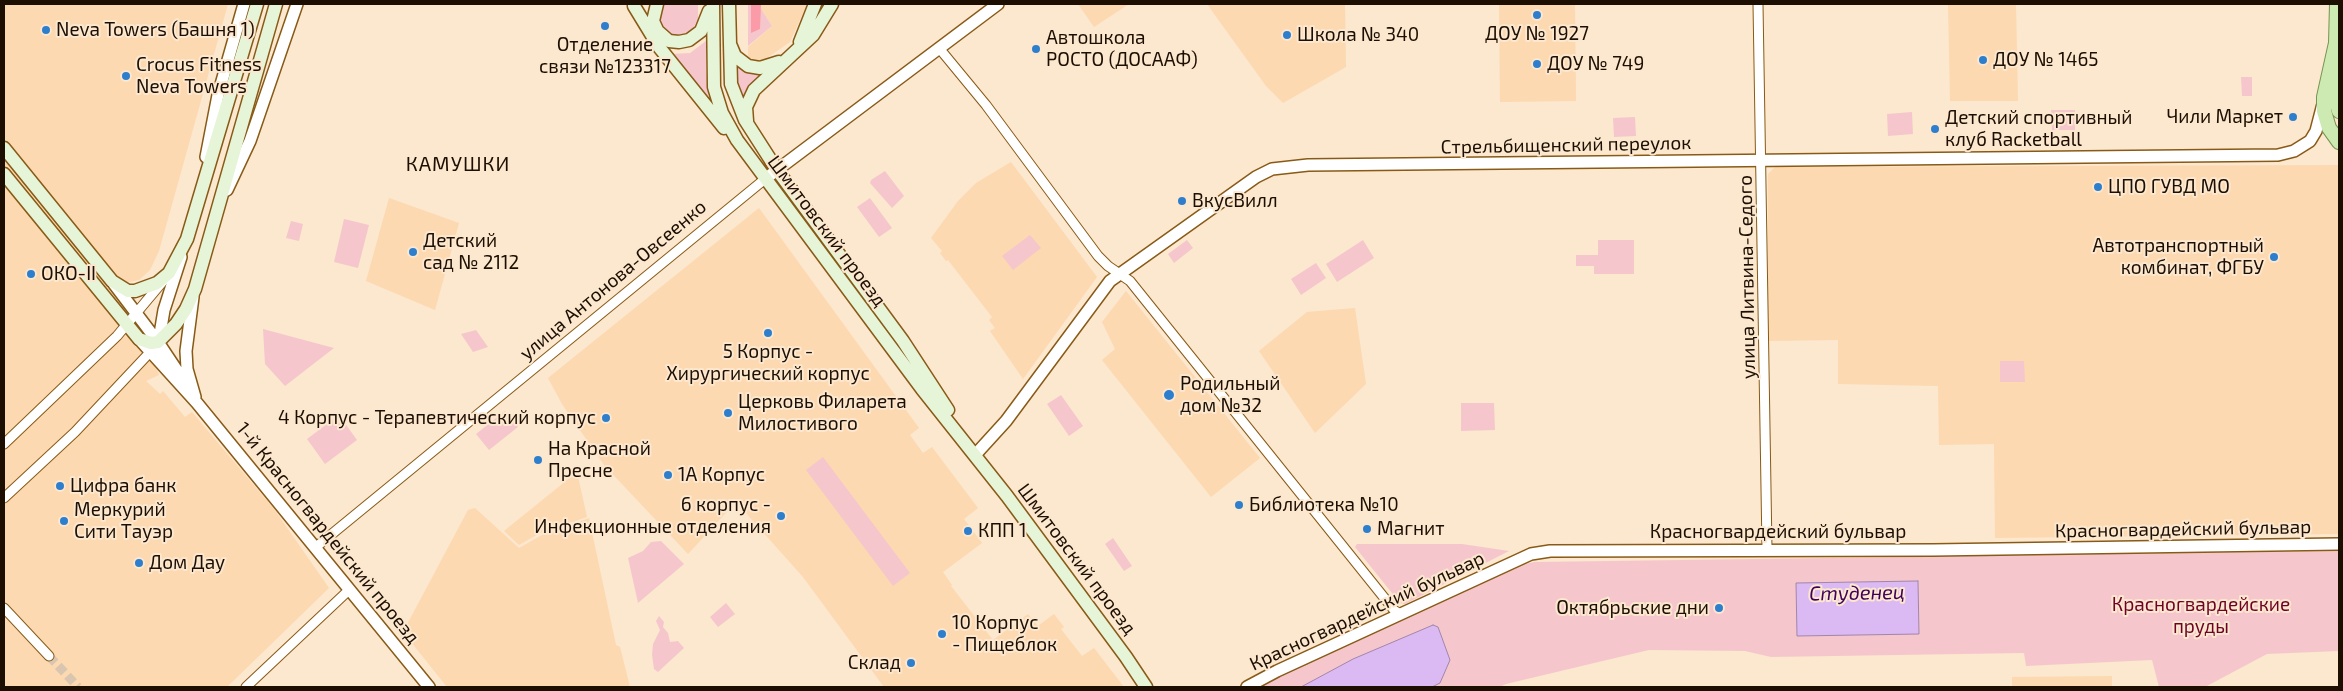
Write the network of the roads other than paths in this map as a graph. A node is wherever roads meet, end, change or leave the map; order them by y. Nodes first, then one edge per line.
1 (244, 4) edge
2 (257, 4) edge
3 (276, 4) edge
4 (297, 4) edge
5 (657, 4) edge
6 (712, 4) edge
7 (729, 4) edge
8 (815, 4) edge
9 (832, 4) edge
10 (998, 4) edge
11 (1758, 4) edge
12 (2337, 4) edge
13 (633, 5) edge
14 (659, 34) junction
15 (729, 41) junction
16 (939, 48) junction
17 (788, 56) junction
18 (2339, 72) edge
19 (2324, 97) junction
20 (2339, 111) edge
21 (750, 128) junction
22 (2339, 142) edge
23 (4, 148) edge
24 (1762, 161) junction
25 (777, 170) junction
26 (4, 174) edge
27 (765, 179) junction
28 (196, 212) junction
29 (214, 221) junction
30 (187, 239) junction
31 (169, 273) junction
32 (1120, 273) junction
33 (112, 281) junction
34 (195, 289) junction
35 (137, 313) junction
36 (127, 324) junction
37 (154, 347) junction
38 (198, 403) junction
39 (4, 444) edge
40 (975, 454) junction
41 (4, 498) edge
42 (2339, 544) edge
43 (316, 548) junction
44 (1767, 549) junction
45 (349, 590) junction
46 (4, 608) edge
47 (1400, 614) junction
48 (49, 656) tunnel mouth
49 (246, 687) edge
50 (429, 687) edge
51 (1146, 687) edge
52 (1247, 687) edge

1 - 28 street
2 - 28 main road
3 - 29 main road
4 - 29 street
5 - 14 main road
6 - 14 main road
6 - 27 main road, Шмитовский проезд
7 - 15 main road, Шмитовский проезд
8 - 17 main road
9 - 17 main road
10 - 16 street, улица Антонова-Овсеенко
11 - 24 street, улица Литвина-Седого
12 - 19 main road
13 - 14 main road
13 - 27 main road
15 - 17 main road
15 - 21 main road, Шмитовский проезд
16 - 25 street, улица Антонова-Овсеенко
16 - 32 street
17 - 21 main road
18 - 20 main road
19 - 22 main road
19 - 24 street, Стрельбищенский переулок
21 - 25 main road, Шмитовский проезд
23 - 33 main road, 1-й Красногвардейский проезд
24 - 32 street, Стрельбищенский переулок
24 - 44 street, улица Литвина-Седого
25 - 27 street, улица Антонова-Овсеенко
25 - 40 main road, Шмитовский проезд
26 - 36 main road
27 - 40 main road, Шмитовский проезд
27 - 43 street, улица Антонова-Овсеенко
28 - 30 main road
29 - 34 main road
30 - 31 main road
30 - 37 street
31 - 33 main road
31 - 35 street
32 - 40 street, Стрельбищенский переулок
32 - 47 street
33 - 35 street, 1-й Красногвардейский проезд
34 - 37 main road
34 - 38 street
35 - 36 street
35 - 37 street, 1-й Красногвардейский проезд
36 - 37 main road
36 - 39 street
37 - 38 street, 1-й Красногвардейский проезд
37 - 38 street, 1-й Красногвардейский проезд
37 - 41 street
38 - 43 street, 1-й Красногвардейский проезд
40 - 51 main road, Шмитовский проезд
42 - 44 street, Красногвардейский бульвар
43 - 45 street, 1-й Красногвардейский проезд
44 - 47 street, Красногвардейский бульвар
45 - 49 street
45 - 50 street, 1-й Красногвардейский проезд
46 - 48 street
47 - 52 street, Красногвардейский бульвар

